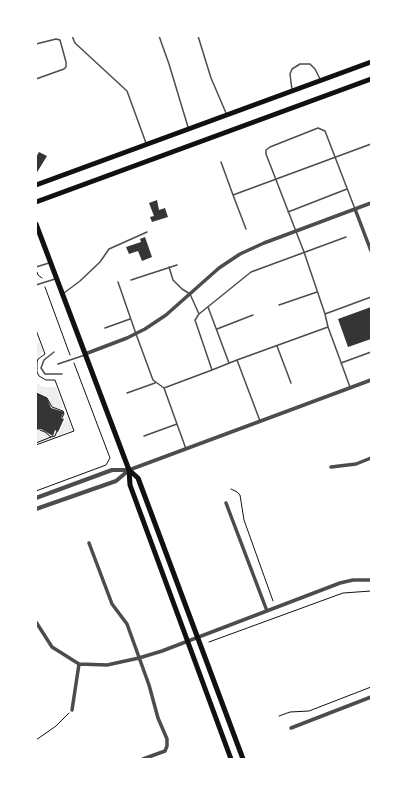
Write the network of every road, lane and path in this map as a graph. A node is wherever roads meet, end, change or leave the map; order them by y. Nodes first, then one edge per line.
1 (72, 36) edge
2 (159, 36) edge
3 (199, 36) edge
4 (36, 44) edge
5 (371, 62) edge
6 (36, 79) edge
7 (371, 79) edge
8 (321, 80) junction
9 (293, 91) junction
10 (227, 115) junction
11 (189, 129) junction
12 (146, 144) junction
13 (371, 144) edge
14 (335, 157) junction
15 (221, 162) dead end
16 (276, 180) junction
17 (36, 185) edge
18 (347, 189) junction
19 (233, 196) junction
20 (36, 202) edge
21 (371, 203) edge
22 (355, 209) junction
23 (288, 212) junction
24 (36, 224) edge
25 (246, 229) dead end
26 (295, 231) junction
27 (147, 232) dead end
28 (346, 237) dead end
29 (371, 251) edge
30 (304, 252) junction
31 (50, 262) junction
32 (177, 265) dead end
33 (169, 267) junction
34 (36, 268) edge
35 (56, 278) junction
36 (131, 280) dead end
37 (118, 282) dead end
38 (44, 283) junction
39 (36, 285) edge
40 (317, 292) junction
41 (62, 294) junction
42 (190, 294) junction
43 (371, 297) edge
44 (279, 305) dead end
45 (208, 306) junction
46 (199, 314) junction
47 (325, 314) junction
48 (253, 315) dead end
49 (130, 319) junction
50 (328, 327) junction
51 (105, 328) dead end
52 (217, 329) junction
53 (36, 330) edge
54 (136, 334) junction
55 (40, 340) junction
56 (36, 342) edge
57 (277, 346) junction
58 (54, 352) dead end
59 (371, 352) edge
60 (85, 354) junction
61 (72, 360) junction
62 (237, 360) junction
63 (229, 363) junction
64 (341, 363) junction
65 (58, 364) dead end
66 (36, 369) edge
67 (212, 370) junction
68 (37, 372) edge
69 (62, 374) dead end
70 (371, 380) edge
71 (156, 382) junction
72 (291, 383) dead end
73 (164, 388) junction
74 (350, 388) junction
75 (36, 393) edge
76 (127, 393) dead end
77 (62, 418) dead end
78 (260, 421) junction
79 (177, 424) junction
80 (40, 430) dead end
81 (57, 431) dead end
82 (144, 436) dead end
83 (51, 437) junction
84 (36, 443) edge
85 (36, 445) edge
86 (186, 448) junction
87 (371, 458) edge
88 (331, 467) dead end
89 (129, 470) junction
90 (231, 489) dead end
91 (36, 491) edge
92 (36, 498) edge
93 (226, 503) dead end
94 (36, 510) edge
95 (90, 543) dead end
96 (371, 580) edge
97 (371, 591) edge
98 (273, 601) dead end
99 (267, 611) junction
100 (36, 622) edge
101 (198, 637) junction
102 (187, 641) junction
103 (209, 642) dead end
104 (139, 658) junction
105 (79, 664) junction
106 (371, 687) edge
107 (371, 697) edge
108 (72, 710) joint
109 (279, 716) dead end
110 (292, 728) dead end
111 (36, 740) edge
112 (143, 759) edge
113 (231, 759) edge
114 (243, 759) edge

1 - 12 lane
2 - 11 lane
3 - 10 lane
4 - 6 lane
5 - 8 main road
7 - 20 main road
8 - 9 main road
8 - 9 lane
9 - 10 main road
10 - 11 main road
11 - 12 main road
12 - 17 main road
13 - 14 lane
14 - 16 lane
14 - 16 lane
14 - 18 lane
15 - 19 lane
16 - 19 lane
16 - 23 lane
18 - 22 lane
18 - 23 lane
19 - 25 lane
21 - 22 street
22 - 26 street
22 - 29 street
23 - 26 lane
24 - 31 main road
26 - 30 lane
26 - 42 street
27 - 41 lane
28 - 30 lane
30 - 40 lane
30 - 45 lane
31 - 34 lane
31 - 35 main road
32 - 33 lane
33 - 36 lane
33 - 42 lane
34 - 38 path
35 - 38 lane
35 - 41 main road
37 - 49 lane
38 - 39 lane
38 - 61 path
40 - 44 lane
40 - 47 lane
41 - 60 main road
42 - 46 lane
42 - 54 street
43 - 47 lane
45 - 46 lane
45 - 52 lane
46 - 67 lane
47 - 50 lane
48 - 52 lane
49 - 51 lane
49 - 54 lane
50 - 57 lane
50 - 64 lane
52 - 63 lane
53 - 55 path
54 - 60 street
54 - 71 lane
55 - 56 path
55 - 66 path
57 - 62 lane
57 - 72 lane
58 - 69 lane
59 - 64 lane
60 - 61 lane
60 - 89 main road
61 - 65 lane
61 - 91 path
62 - 63 lane
62 - 78 lane
63 - 67 lane
64 - 74 lane
66 - 68 path
67 - 73 lane
68 - 85 path
70 - 74 street
71 - 73 lane
71 - 76 lane
73 - 79 lane
74 - 78 street
75 - 77 path
78 - 86 street
79 - 82 lane
79 - 86 lane
80 - 83 path
81 - 83 path
83 - 84 path
86 - 89 street
87 - 88 street
89 - 92 street
89 - 94 street
89 - 101 main road
89 - 102 main road
90 - 98 path
93 - 99 street
95 - 104 street
96 - 99 street
97 - 103 path
99 - 101 street
100 - 105 street
101 - 102 street
101 - 114 main road
102 - 104 street
102 - 113 main road
104 - 105 street
104 - 112 street
105 - 108 street
106 - 109 path
107 - 110 street
108 - 111 path

